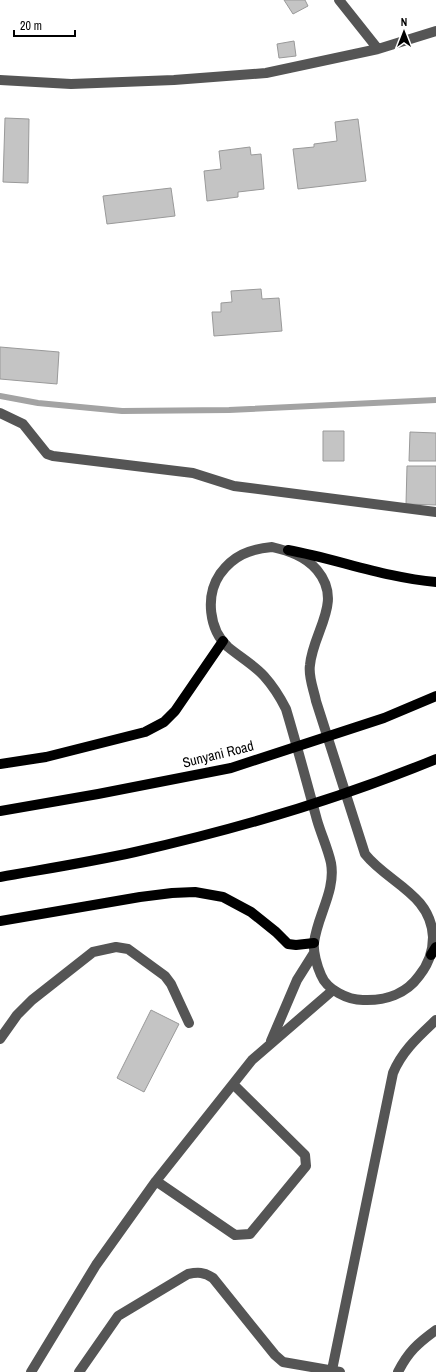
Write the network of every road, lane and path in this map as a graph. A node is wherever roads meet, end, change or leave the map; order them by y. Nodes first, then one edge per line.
1 (339, 0) edge
2 (436, 31) edge
3 (378, 49) junction
4 (0, 80) edge
5 (0, 413) edge
6 (436, 512) edge
7 (288, 550) junction
8 (436, 582) edge
9 (223, 641) junction
10 (436, 696) edge
11 (436, 759) edge
12 (0, 764) edge
13 (0, 811) edge
14 (0, 877) edge
15 (0, 921) edge
16 (314, 948) junction
17 (433, 951) edge
18 (333, 990) junction
19 (436, 1020) edge
20 (189, 1023) dead end
21 (0, 1039) edge
22 (270, 1043) junction
23 (233, 1084) junction
24 (156, 1181) junction
25 (436, 1330) edge
26 (336, 1371) edge
27 (31, 1372) edge
28 (79, 1372) edge
29 (398, 1372) edge

1 - 3 street
2 - 3 street
3 - 4 street
5 - 6 street
7 - 8 main road
7 - 9 street
7 - 17 street
9 - 12 main road
9 - 16 street
10 - 13 main road, Sunyani Road
11 - 14 main road
15 - 16 main road
16 - 18 street
16 - 22 street
17 - 18 street
18 - 22 street
19 - 26 street
20 - 21 street
22 - 23 street
23 - 24 street
23 - 24 street
24 - 27 street
25 - 29 street
26 - 28 street

